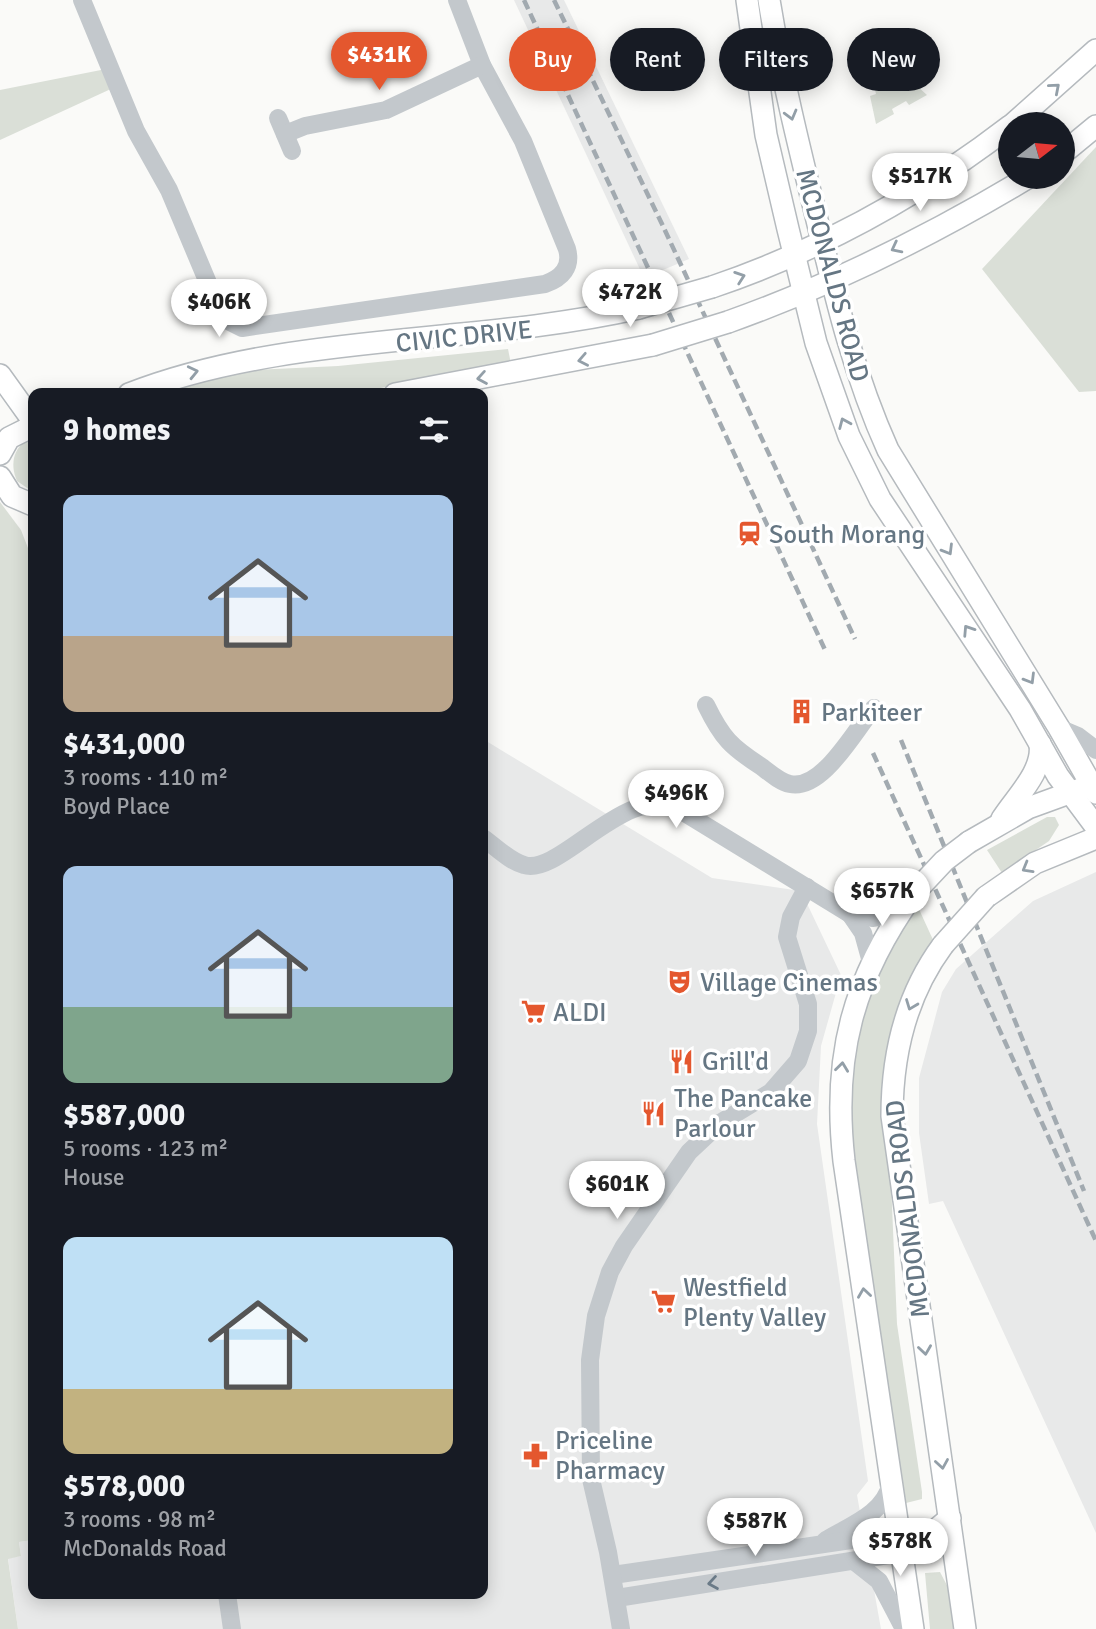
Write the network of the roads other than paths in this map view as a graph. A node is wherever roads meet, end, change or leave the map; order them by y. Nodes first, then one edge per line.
1 (82, 0) edge
2 (457, 0) edge
3 (747, 0) edge
4 (769, 0) edge
5 (1096, 50) edge
6 (482, 65) junction
7 (1026, 112) edge
8 (1096, 126) edge
9 (998, 134) edge
10 (1075, 143) edge
11 (292, 151) dead end
12 (1006, 189) edge
13 (822, 243) junction
14 (794, 256) junction
15 (831, 281) junction
16 (803, 293) junction
17 (0, 375) edge
18 (146, 388) edge
19 (427, 388) edge
20 (28, 414) edge
21 (28, 428) edge
22 (0, 454) edge
23 (0, 477) edge
24 (28, 503) edge
25 (706, 705) dead end
26 (874, 708) dead end
27 (1059, 728) junction
28 (1040, 744) junction
29 (1096, 750) edge
30 (1095, 788) edge
31 (1070, 792) junction
32 (1000, 824) junction
33 (1096, 827) edge
34 (1096, 838) edge
35 (488, 841) edge
36 (807, 887) junction
37 (850, 914) junction
38 (898, 914) junction
39 (871, 962) junction
40 (892, 1482) junction
41 (950, 1518) junction
42 (900, 1543) junction
43 (817, 1545) junction
44 (855, 1562) junction
45 (613, 1575) junction
46 (617, 1598) junction
47 (227, 1599) edge
48 (232, 1629) edge
49 (621, 1629) edge
50 (904, 1629) edge
51 (913, 1629) edge
52 (965, 1629) edge

1 - 6 street
2 - 6 street
3 - 14 main road, MCDONALDS ROAD
4 -> 13 main road, MCDONALDS ROAD
7 -> 5 main road, CIVIC DRIVE
6 - 11 street
8 - 10 main road
9 - 13 main road, CIVIC DRIVE
12 -> 15 main road, CIVIC DRIVE
13 - 14 main road, CIVIC DRIVE
13 - 15 main road, MCDONALDS ROAD
14 - 16 main road, MCDONALDS ROAD
18 -> 14 main road, CIVIC DRIVE, bridge
15 - 16 main road, CIVIC DRIVE
15 -> 27 main road, MCDONALDS ROAD
16 -> 19 main road, CIVIC DRIVE, bridge
28 -> 16 main road, MCDONALDS ROAD
17 - 20 main road
21 - 22 main road
23 - 24 main road
25 - 26 street
27 - 29 street
27 - 30 main road, MCDONALDS ROAD
28 - 31 main road, MCDONALDS ROAD
28 - 32 main road, MCDONALDS ROAD
30 - 31 main road, MCDONALDS ROAD
31 - 32 main road, MCDONALDS ROAD
31 - 33 main road, MCDONALDS ROAD
32 - 38 main road, MCDONALDS ROAD, bridge
34 -> 41 main road, MCDONALDS ROAD, bridge
35 - 36 street
36 - 37 street
36 - 45 street
37 - 38 street
37 - 39 street
38 - 39 main road, MCDONALDS ROAD
40 -> 39 main road, MCDONALDS ROAD
40 - 42 main road, MCDONALDS ROAD
40 - 43 street
41 - 42 main road
41 - 52 main road, MCDONALDS ROAD
42 - 43 street
42 - 44 street
42 - 51 main road, MCDONALDS ROAD
43 - 45 street
44 -> 46 street
44 - 50 street
45 - 46 street
46 - 49 street
47 - 48 street

